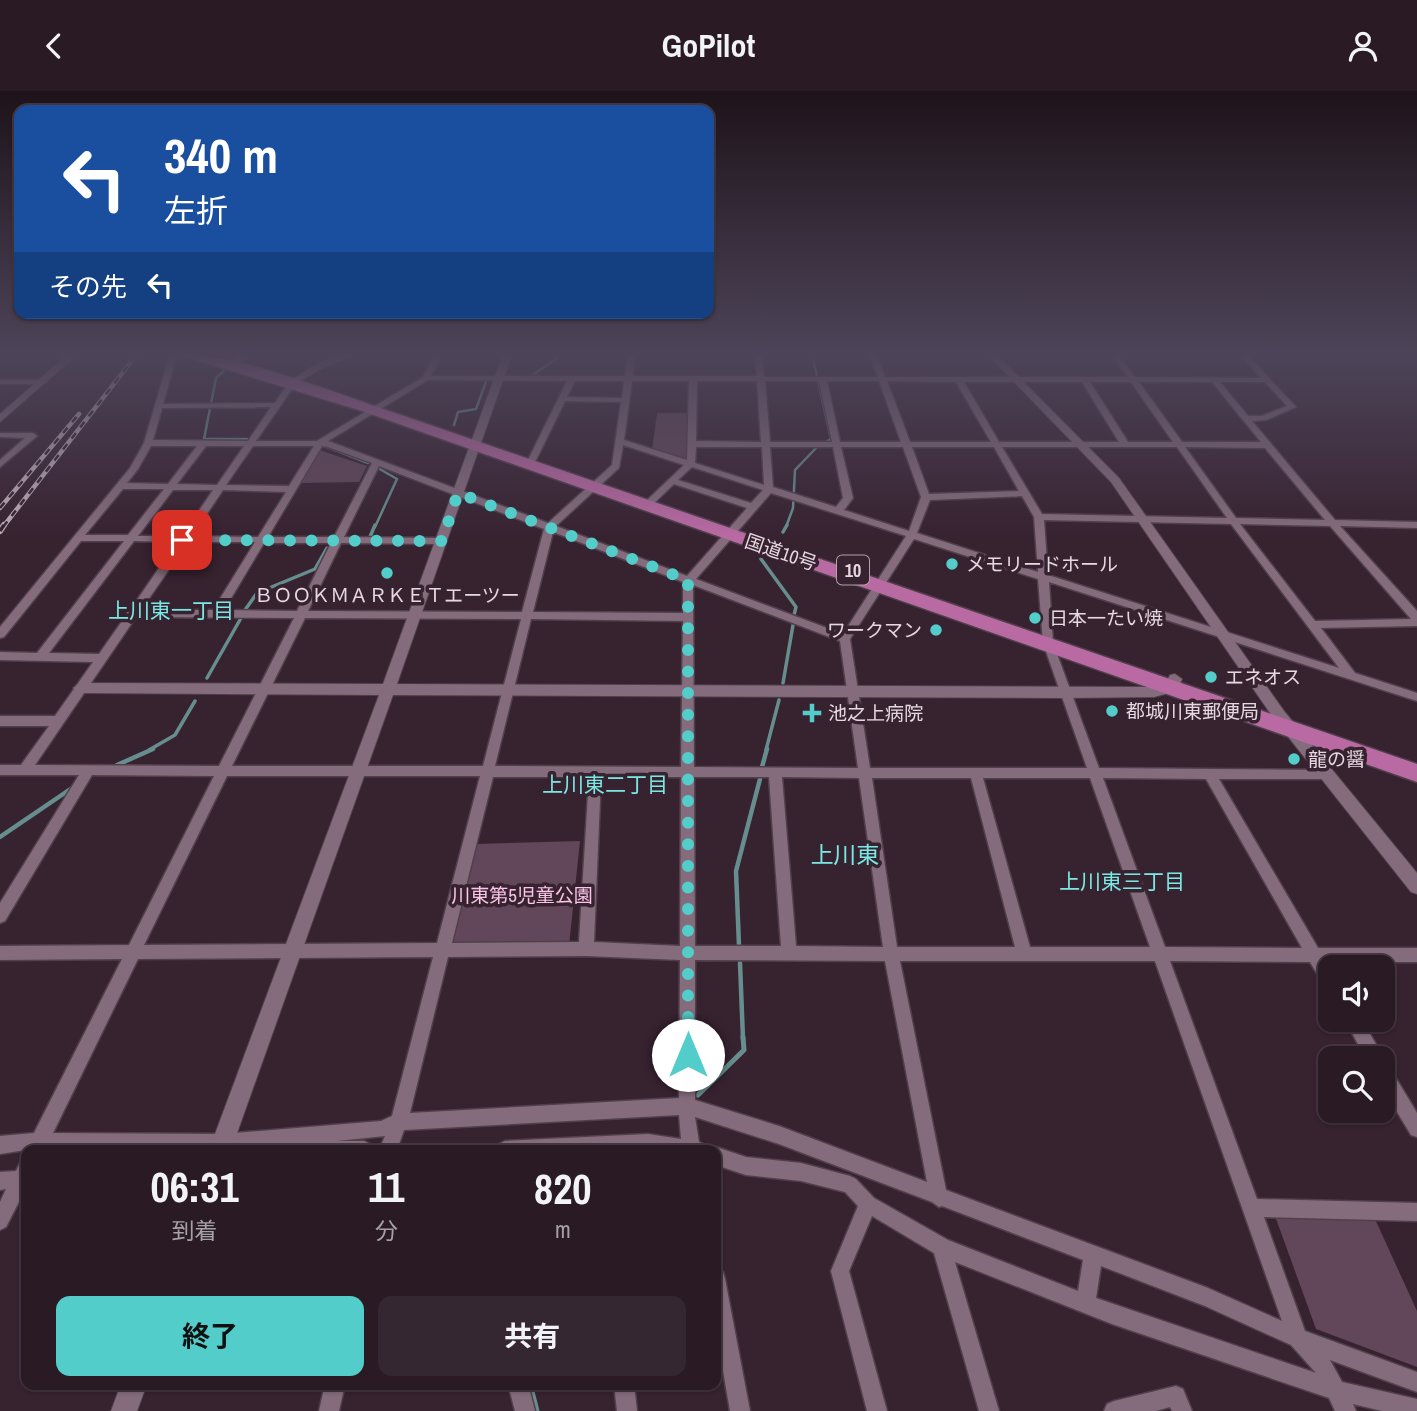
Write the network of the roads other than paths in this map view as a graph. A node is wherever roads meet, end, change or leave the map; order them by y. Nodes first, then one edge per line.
1 (157, 416) edge
2 (270, 416) edge
3 (363, 416) edge
4 (400, 416) edge
5 (485, 416) edge
6 (554, 416) edge
7 (623, 416) edge
8 (691, 416) edge
9 (765, 416) edge
10 (829, 416) edge
11 (894, 416) edge
12 (979, 416) edge
13 (1053, 416) edge
14 (1107, 416) edge
15 (1160, 416) edge
16 (1243, 416) edge
17 (1269, 416) edge
18 (1246, 419) junction
19 (0, 435) edge
20 (619, 441) junction
21 (251, 442) junction
22 (148, 443) junction
23 (204, 443) junction
24 (320, 443) junction
25 (475, 443) junction
26 (690, 444) junction
27 (768, 445) junction
28 (815, 445) joint
29 (834, 445) junction
30 (906, 445) junction
31 (995, 445) junction
32 (1125, 445) junction
33 (1267, 445) junction
34 (1083, 446) junction
35 (1181, 446) junction
36 (532, 460) junction
37 (376, 463) junction
38 (691, 463) junction
39 (0, 464) edge
40 (672, 481) junction
41 (596, 485) junction
42 (122, 486) junction
43 (170, 487) junction
44 (218, 488) junction
45 (291, 489) junction
46 (769, 489) junction
47 (458, 493) junction
48 (1025, 493) junction
49 (926, 497) junction
50 (649, 503) junction
51 (753, 507) junction
52 (838, 511) junction
53 (1039, 517) junction
54 (1144, 520) junction
55 (1234, 522) junction
56 (1333, 524) junction
57 (1417, 524) edge
58 (549, 528) junction
59 (731, 531) junction
60 (912, 535) junction
61 (79, 538) junction
62 (131, 539) junction
63 (182, 540) junction
64 (260, 540) junction
65 (337, 541) junction
66 (442, 541) junction
67 (1042, 577) junction
68 (688, 580) junction
69 (882, 584) junction
70 (301, 612) junction
71 (131, 613) junction
72 (216, 614) junction
73 (416, 615) junction
74 (527, 616) junction
75 (688, 617) junction
76 (1417, 620) edge
77 (1314, 625) junction
78 (0, 634) edge
79 (1225, 635) junction
80 (845, 639) junction
81 (1047, 640) junction
82 (0, 656) edge
83 (41, 656) junction
84 (100, 658) junction
85 (1352, 677) junction
86 (1173, 683) junction
87 (80, 688) junction
88 (263, 689) junction
89 (390, 689) junction
90 (506, 691) junction
91 (686, 691) junction
92 (853, 691) junction
93 (1066, 693) junction
94 (1417, 697) edge
95 (0, 721) edge
96 (58, 722) junction
97 (1286, 722) junction
98 (1417, 763) edge
99 (0, 770) edge
100 (89, 770) junction
101 (223, 770) junction
102 (24, 771) junction
103 (356, 773) junction
104 (486, 773) junction
105 (865, 773) junction
106 (976, 773) junction
107 (1417, 773) edge
108 (595, 774) junction
109 (687, 774) junction
110 (775, 774) junction
111 (1095, 774) junction
112 (1210, 774) junction
113 (1327, 774) junction
114 (1417, 886) edge
115 (0, 916) edge
116 (586, 949) junction
117 (441, 952) junction
118 (1024, 952) junction
119 (0, 953) edge
120 (294, 953) junction
121 (687, 953) junction
122 (789, 953) junction
123 (135, 954) junction
124 (891, 954) junction
125 (1160, 955) junction
126 (1314, 955) junction
127 (1417, 955) edge
128 (1318, 962) edge
129 (1395, 1093) edge
130 (688, 1105) junction
131 (399, 1122) junction
132 (1417, 1129) edge
133 (0, 1145) edge
134 (39, 1145) edge
135 (222, 1145) edge
136 (239, 1145) edge
137 (390, 1145) edge
138 (622, 1145) edge
139 (663, 1145) edge
140 (693, 1145) edge
141 (21, 1146) edge
142 (721, 1158) edge
143 (21, 1177) edge
144 (0, 1181) edge
145 (21, 1182) edge
146 (939, 1198) junction
147 (868, 1203) junction
148 (1251, 1208) junction
149 (1417, 1212) edge
150 (0, 1221) edge
151 (942, 1247) junction
152 (1093, 1255) junction
153 (1086, 1303) junction
154 (721, 1306) edge
155 (1298, 1338) junction
156 (1417, 1383) edge
157 (132, 1390) edge
158 (334, 1390) edge
159 (520, 1390) edge
160 (625, 1390) edge
161 (1335, 1390) junction
162 (1417, 1409) edge
163 (124, 1411) edge
164 (329, 1411) edge
165 (525, 1411) edge
166 (627, 1411) edge
167 (740, 1411) edge
168 (877, 1411) edge
169 (989, 1411) edge
170 (1114, 1411) edge
171 (1182, 1411) edge
172 (1346, 1411) edge

1 - 22 street
2 - 21 street
3 - 24 street
4 - 25 highway, 国道10号 / 10
5 - 25 street
6 - 36 street
7 - 20 street
8 - 26 street
9 - 27 street
10 - 29 street
11 - 30 street
12 - 31 street
13 - 34 street
14 - 32 street
15 - 35 street
16 - 18 street
17 - 18 street
18 - 33 street
19 - 39 street
20 - 38 street
20 - 41 street
21 - 23 street
21 - 24 street
21 - 44 street
22 - 23 street
22 - 42 street
23 - 43 street
24 - 37 street
24 - 45 street
25 - 36 highway, 国道10号 / 10
25 - 41 highway, 国道10号 / 10
25 - 47 street
26 - 27 street
26 - 38 street
27 - 28 street
27 - 46 street
28 - 29 street
29 - 30 street
29 - 52 street
30 - 31 street
30 - 49 street
31 - 34 street
31 - 48 street
32 - 34 street
32 - 35 street
33 - 35 street
33 - 56 street
34 - 54 street
35 - 55 street
36 - 41 highway, 国道10号 / 10
37 - 47 street
37 - 65 street
38 - 40 street
38 - 46 street
40 - 50 street
40 - 51 street
41 - 50 highway, 国道10号 / 10
41 - 58 street
42 - 43 street
42 - 61 street
43 - 44 street
43 - 62 street
44 - 45 street
44 - 63 street
45 - 64 street
46 - 51 street
46 - 52 street
47 - 58 street
47 - 66 street
48 - 49 street
48 - 53 street
49 - 60 street
50 - 59 highway, 国道10号 / 10
51 - 59 street
52 - 60 street
53 - 54 street
53 - 67 street
54 - 55 street
54 - 79 street
55 - 56 street
55 - 77 street
56 - 57 street
56 - 76 street
58 - 68 street
58 - 74 street
59 - 68 street
59 - 69 highway, 国道10号 / 10
60 - 67 street
60 - 69 street
61 - 62 street
61 - 78 street
62 - 63 street
62 - 83 street
63 - 64 street
63 - 71 street
64 - 65 street
64 - 72 street
65 - 66 street
65 - 70 street
66 - 73 street
67 - 79 street
67 - 81 street
68 - 75 street
68 - 80 street
69 - 80 street
69 - 81 highway, 国道10号 / 10
70 - 72 street
70 - 73 street
70 - 88 street
71 - 72 street
71 - 84 street
73 - 74 street
73 - 89 street
74 - 75 street
74 - 90 street
75 - 91 street
76 - 77 street
77 - 85 street
79 - 85 street
79 - 97 street
80 - 92 street
81 - 86 highway, 国道10号 / 10
81 - 93 street
82 - 83 street
83 - 84 street
84 - 87 street
85 - 94 street
86 - 93 street
86 - 97 highway, 国道10号 / 10
87 - 88 street
87 - 96 street
88 - 89 street
88 - 101 street
89 - 90 street
89 - 103 street
90 - 91 street
90 - 104 street
91 - 92 street
91 - 109 street
92 - 93 street
92 - 105 street
93 - 111 street
95 - 96 street
96 - 102 street
97 - 98 highway, 国道10号 / 10
97 - 107 highway, 国道10号 / 10
97 - 113 street
99 - 102 street
100 - 101 street
100 - 102 street
100 - 115 street
101 - 103 street
101 - 123 street
103 - 104 street
103 - 120 street
104 - 108 street
104 - 117 street
105 - 106 street
105 - 110 street
105 - 124 street
106 - 111 street
106 - 118 street
108 - 109 street
108 - 116 street
109 - 110 street
109 - 121 street
110 - 122 street
111 - 112 street
111 - 125 street
112 - 113 street
112 - 126 street
113 - 114 street
116 - 117 street
116 - 121 street
117 - 120 street
117 - 131 street
118 - 124 street
118 - 125 street
119 - 123 street
120 - 123 street
120 - 135 street
121 - 122 street
121 - 130 street
122 - 124 street
123 - 134 street
124 - 146 street
125 - 126 street
125 - 148 street
126 - 127 street
126 - 128 street
129 - 132 street
130 - 131 street
130 - 140 street
130 - 146 street
131 - 136 street
131 - 137 street
133 - 141 street
138 - 139 street
142 - 147 street
143 - 144 street
145 - 150 street
146 - 152 street
147 - 151 street
147 - 168 street
148 - 149 street
148 - 155 street
151 - 153 street
151 - 169 street
152 - 153 street
152 - 155 street
153 - 161 street
154 - 167 street
155 - 156 street
155 - 161 street
157 - 163 street
158 - 164 street
159 - 165 street
160 - 166 street
161 - 162 street
161 - 172 street
170 - 171 street

